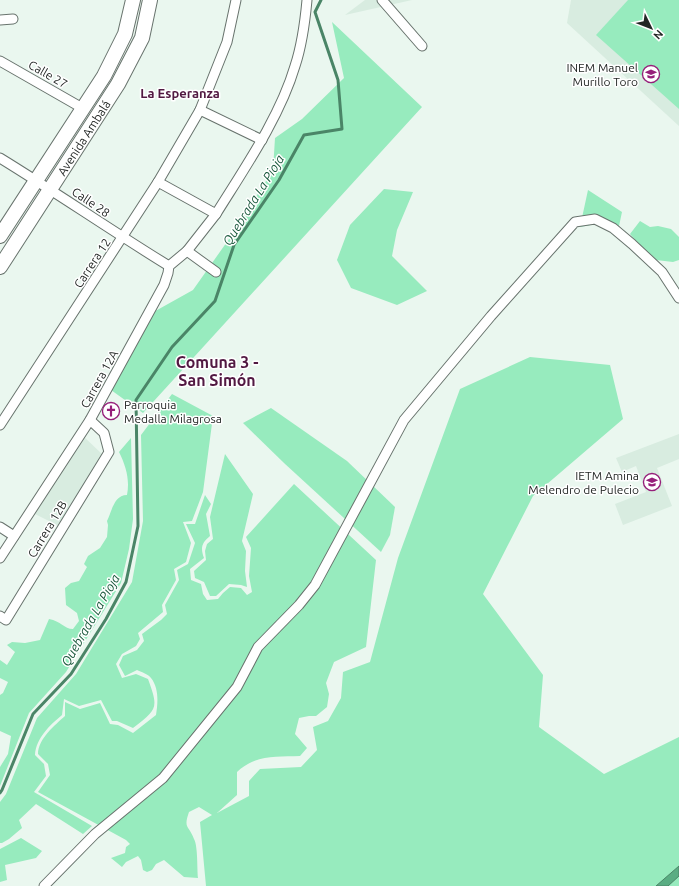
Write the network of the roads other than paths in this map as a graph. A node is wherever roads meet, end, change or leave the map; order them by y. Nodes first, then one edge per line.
1 (133, 0) edge
2 (150, 0) edge
3 (236, 0) edge
4 (308, 0) edge
5 (382, 0) edge
6 (13, 19) dead end
7 (0, 20) edge
8 (422, 46) dead end
9 (0, 61) edge
10 (84, 109) junction
11 (200, 110) junction
12 (262, 140) junction
13 (0, 158) edge
14 (36, 180) junction
15 (158, 182) junction
16 (50, 189) junction
17 (216, 214) junction
18 (0, 236) edge
19 (122, 238) junction
20 (187, 251) junction
21 (169, 266) junction
22 (0, 267) edge
23 (216, 272) dead end
24 (679, 298) edge
25 (90, 420) junction
26 (0, 425) edge
27 (0, 527) edge
28 (14, 536) junction
29 (0, 558) edge
30 (3, 618) edge
31 (44, 886) edge

1 - 10 main road, Avenida Ambalá
2 - 16 main road, Avenida Ambalá
3 - 11 street, Carrera 12
4 - 12 street
5 - 8 street
6 - 7 street
9 - 10 street, Calle 27
10 - 14 main road, Avenida Ambalá
11 - 12 street
11 - 15 street, Carrera 12
12 - 17 street
13 - 14 street, Calle 28
14 - 16 street, Calle 28
14 - 18 main road, Avenida Ambalá
15 - 17 street
15 - 19 street, Carrera 12
16 - 19 street, Calle 28
16 - 22 main road, Avenida Ambalá
17 - 20 street
19 - 21 street, Calle 28
19 - 26 street, Carrera 12
20 - 21 street
20 - 23 street
21 - 25 street, Carrera 12A
24 - 31 street
25 - 28 street, Carrera 12A
25 - 30 street, Carrera 12B
27 - 28 street
28 - 29 street, Carrera 12A

